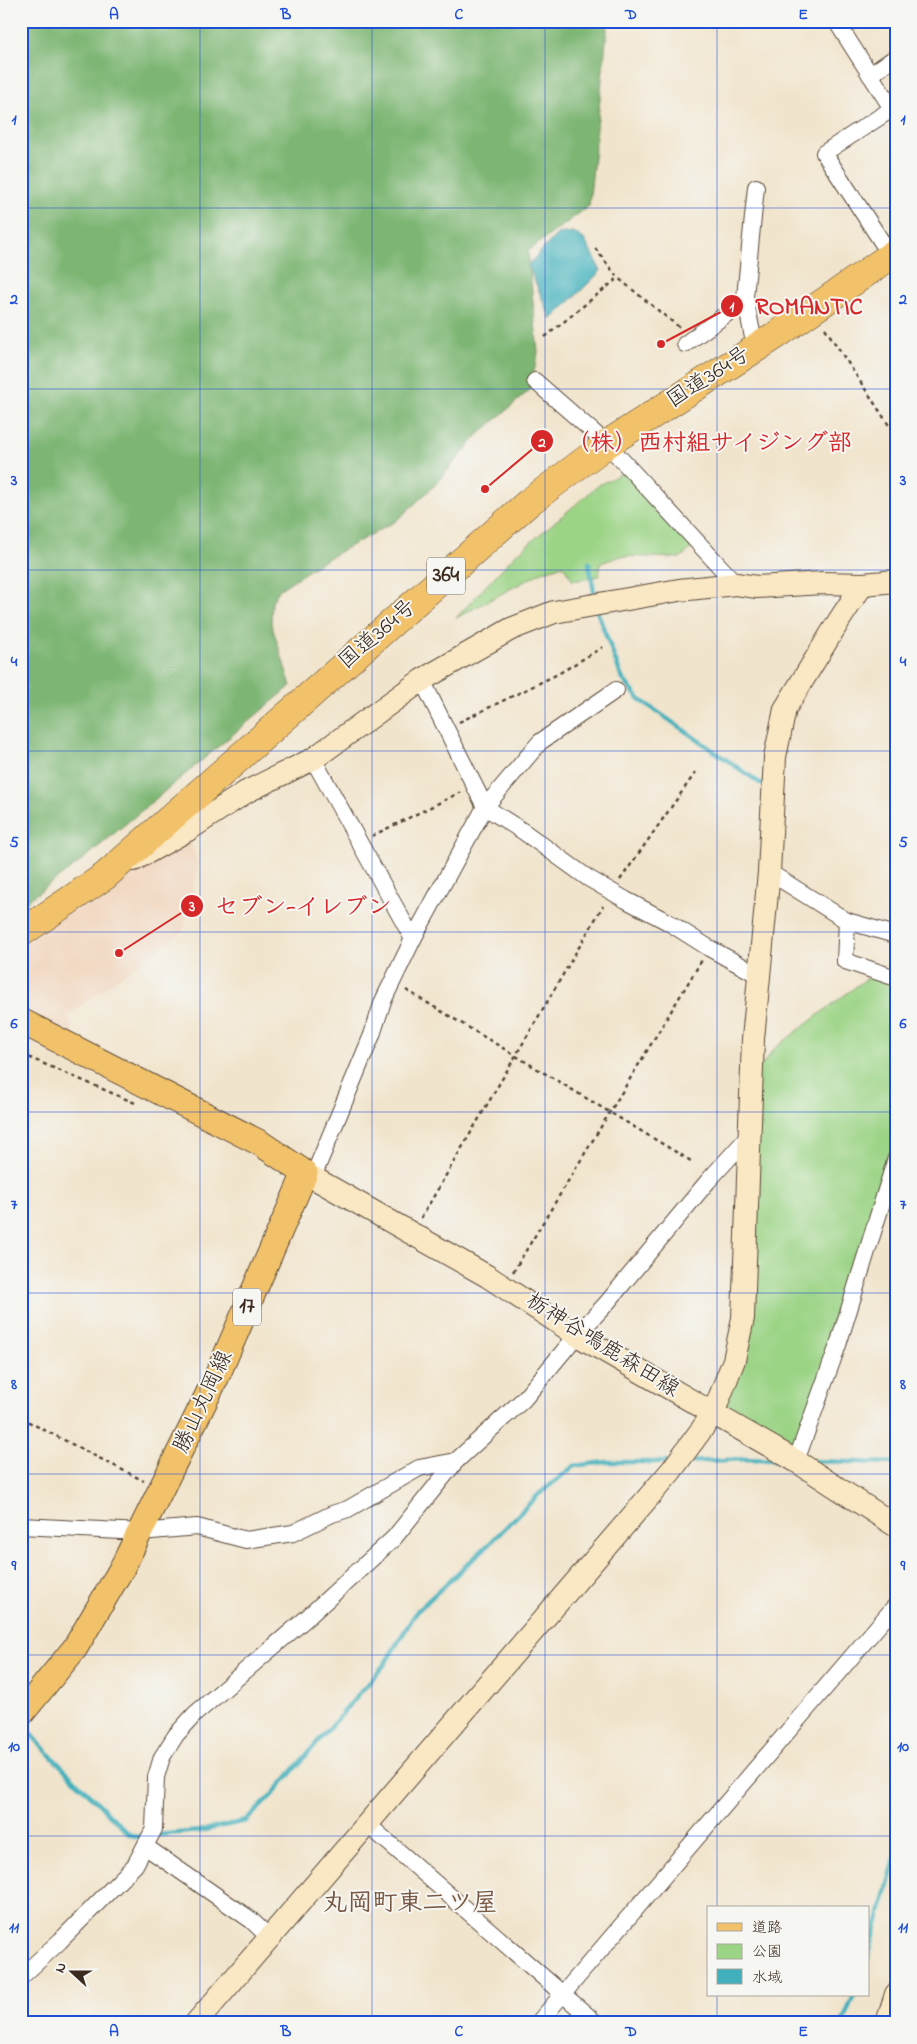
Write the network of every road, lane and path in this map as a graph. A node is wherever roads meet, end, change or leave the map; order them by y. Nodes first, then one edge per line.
1 (836, 21) edge
2 (896, 57) edge
3 (870, 75) junction
4 (894, 112) edge
5 (756, 187) dead end
6 (596, 248) dead end
7 (893, 254) edge
8 (618, 278) junction
9 (746, 300) junction
10 (813, 310) junction
11 (546, 337) dead end
12 (689, 341) joint
13 (755, 348) junction
14 (535, 381) dead end
15 (896, 436) edge
16 (607, 444) junction
17 (896, 581) edge
18 (736, 584) junction
19 (863, 584) junction
20 (603, 647) dead end
21 (422, 680) junction
22 (616, 690) dead end
23 (447, 728) junction
24 (313, 759) junction
25 (698, 769) dead end
26 (474, 786) junction
27 (485, 807) junction
28 (359, 842) junction
29 (769, 872) junction
30 (105, 876) junction
31 (612, 892) junction
32 (847, 921) junction
33 (896, 932) edge
34 (21, 933) edge
35 (413, 940) junction
36 (709, 948) junction
37 (760, 976) junction
38 (896, 978) edge
39 (392, 982) junction
40 (21, 1021) edge
41 (748, 1137) junction
42 (896, 1158) edge
43 (691, 1161) dead end
44 (309, 1175) junction
45 (412, 1233) junction
46 (504, 1286) junction
47 (577, 1334) junction
48 (713, 1414) junction
49 (21, 1418) edge
50 (456, 1460) junction
51 (796, 1461) junction
52 (162, 1490) junction
53 (21, 1526) edge
54 (896, 1526) edge
55 (141, 1532) junction
56 (896, 1605) edge
57 (21, 1714) edge
58 (366, 1823) junction
59 (146, 1848) junction
60 (269, 1937) junction
61 (21, 1977) edge
62 (562, 1994) junction
63 (896, 1994) edge
64 (196, 2023) edge
65 (538, 2023) edge
66 (596, 2023) edge
67 (886, 2023) edge

1 - 3 street
2 - 3 street
3 - 4 street
4 - 7 street
5 - 9 street
6 - 8 path
7 - 10 highway, 国道364号 / 364
8 - 11 path
8 - 12 path
9 - 12 street
9 - 13 street
10 - 13 highway, 国道364号 / 364
10 - 15 path
13 - 16 highway, 国道364号 / 364
14 - 16 street
16 - 18 street
16 - 30 highway, 国道364号 / 364
17 - 19 street
18 - 19 street
18 - 21 street
19 - 29 street
20 - 23 path
21 - 23 street
21 - 24 street
22 - 27 street
23 - 26 street
24 - 28 street
24 - 30 street
25 - 31 path
26 - 27 street
26 - 28 path
27 - 31 street
27 - 35 street
28 - 35 street
29 - 32 street
29 - 37 street
30 - 34 highway, 国道364号 / 364
31 - 36 street
31 - 45 path
32 - 33 street
32 - 38 street
35 - 39 street
36 - 37 street
36 - 46 path
37 - 41 street
39 - 43 path
39 - 44 street
40 - 44 main road
41 - 47 street
41 - 48 street
42 - 51 street
44 - 45 street, 栃神谷鳴鹿森田線
44 - 52 main road, 勝山丸岡線 / 17
45 - 46 street, 栃神谷鳴鹿森田線
46 - 47 street, 栃神谷鳴鹿森田線
47 - 48 street, 栃神谷鳴鹿森田線
47 - 50 street
48 - 51 street, 栃神谷鳴鹿森田線
48 - 58 street
49 - 52 path
50 - 55 street
50 - 59 street
51 - 54 street, 栃神谷鳴鹿森田線
52 - 55 main road, 勝山丸岡線 / 17
53 - 55 street
55 - 57 main road, 勝山丸岡線 / 17
56 - 62 street
58 - 60 street
58 - 62 street
59 - 60 street
59 - 61 street
60 - 64 street
62 - 65 street
62 - 66 street
63 - 67 street

